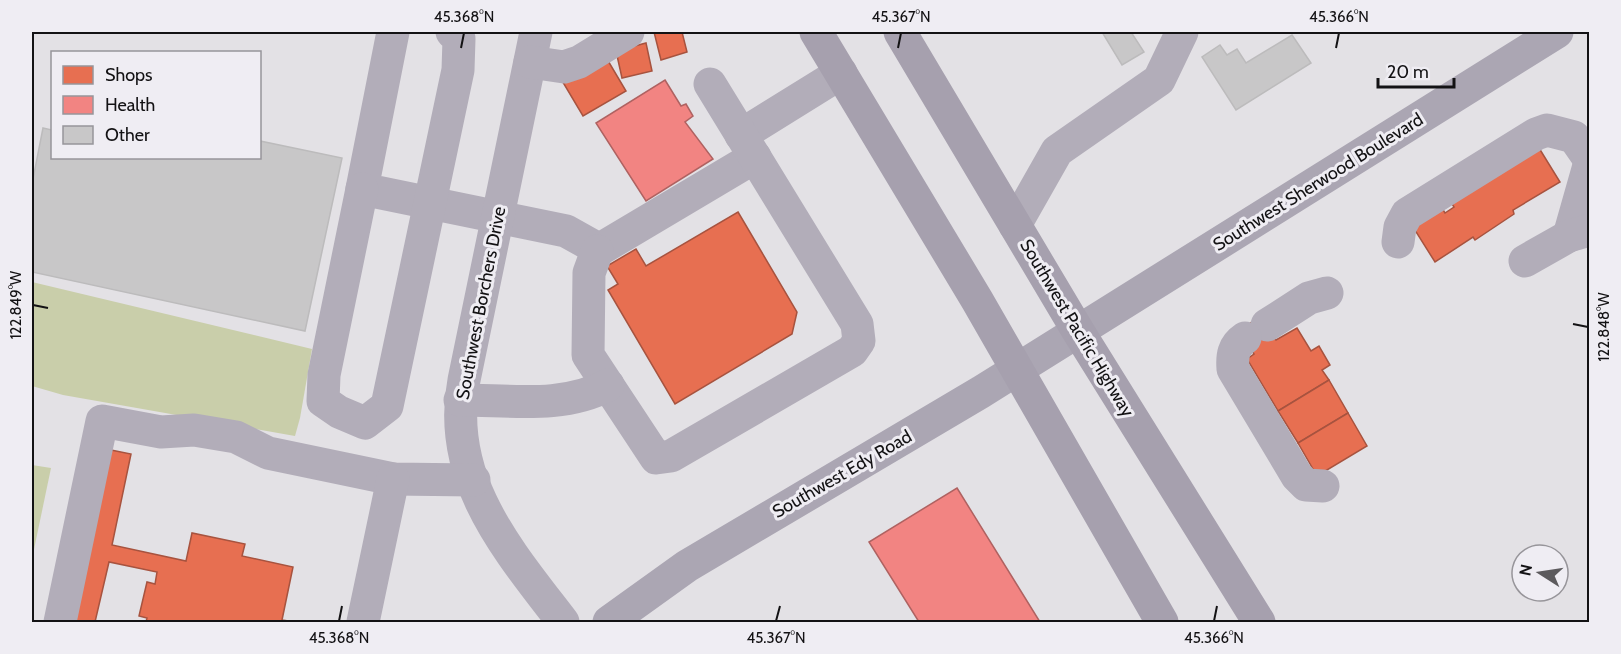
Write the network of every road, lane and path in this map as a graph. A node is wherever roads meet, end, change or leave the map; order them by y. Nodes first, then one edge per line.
1 (393, 32) edge
2 (452, 32) edge
3 (628, 32) edge
4 (816, 32) edge
5 (900, 32) edge
6 (1182, 32) edge
7 (1557, 32) edge
8 (533, 47) edge
9 (841, 73) junction
10 (710, 84) dead end
11 (748, 146) junction
12 (1590, 161) edge
13 (362, 189) junction
14 (430, 204) junction
15 (497, 218) junction
16 (1015, 225) junction
17 (1579, 233) edge
18 (1398, 242) dead end
19 (597, 251) junction
20 (1525, 261) dead end
21 (1327, 293) dead end
22 (1078, 331) junction
23 (1017, 369) junction
24 (608, 385) junction
25 (460, 400) junction
26 (393, 479) junction
27 (474, 480) junction
28 (1323, 486) dead end
29 (60, 622) edge
30 (363, 622) edge
31 (563, 622) edge
32 (609, 622) edge
33 (1162, 622) edge
34 (1259, 622) edge

1 - 13 street
2 - 14 street
3 - 8 street
4 - 9 highway
5 - 16 highway, Southwest Pacific Highway
6 - 16 street
7 - 22 main road, Southwest Sherwood Boulevard
8 - 15 street, Southwest Borchers Drive
9 - 11 street
9 - 23 highway
10 - 11 street
11 - 19 street
11 - 24 street
12 - 17 street
12 - 18 street
13 - 14 street
13 - 14 street
14 - 15 street
15 - 19 street
15 - 25 street, Southwest Borchers Drive
16 - 22 highway, Southwest Pacific Highway
17 - 20 street
19 - 24 street
21 - 28 street
22 - 23 main road, Southwest Edy Road
22 - 34 highway, Southwest Pacific Highway
23 - 32 main road, Southwest Edy Road
23 - 33 highway
24 - 25 street
25 - 27 street, Southwest Borchers Drive
26 - 27 street
26 - 29 street
26 - 30 street
27 - 31 street, Southwest Borchers Drive

